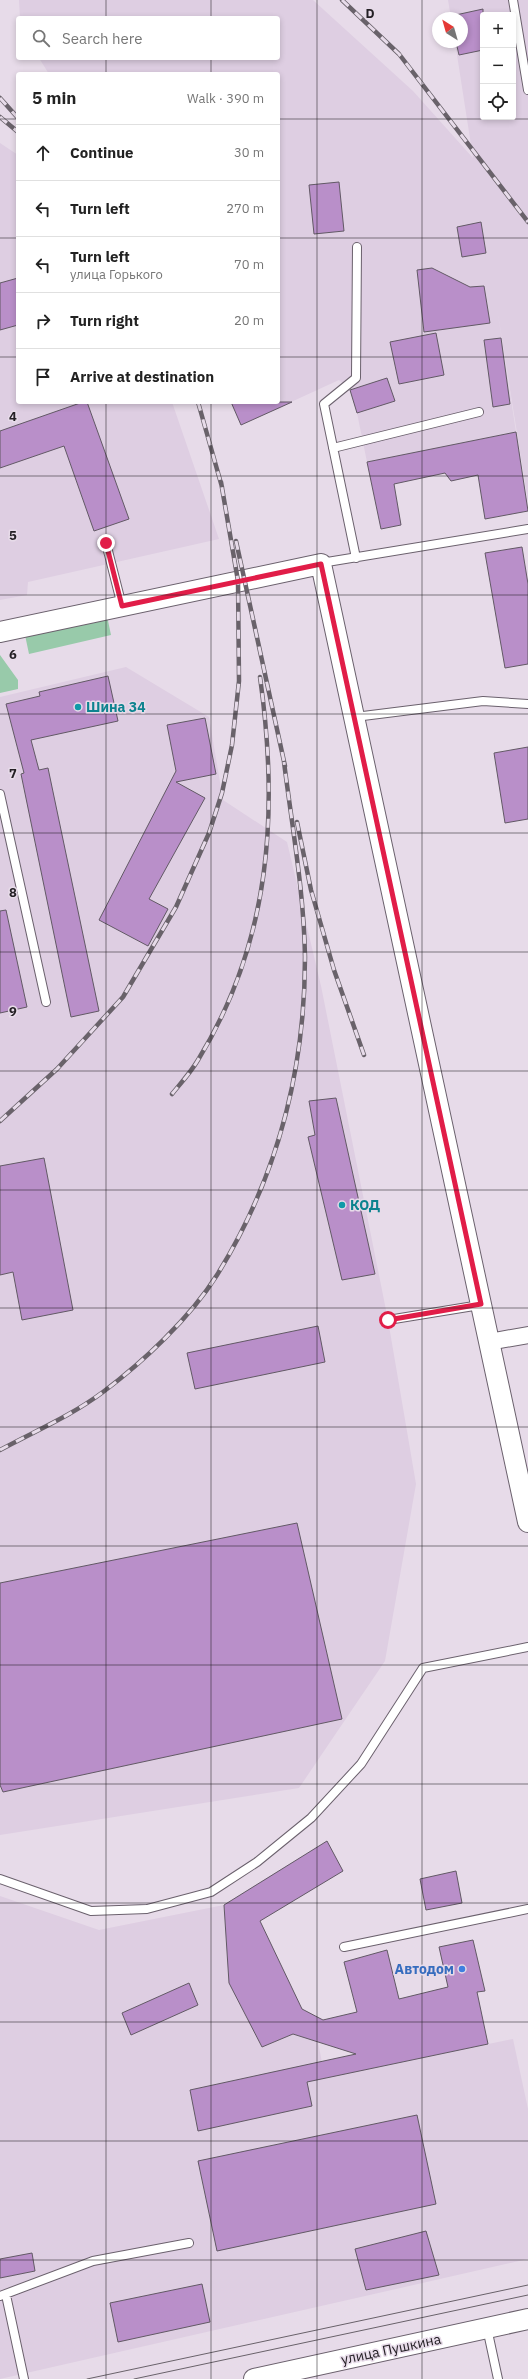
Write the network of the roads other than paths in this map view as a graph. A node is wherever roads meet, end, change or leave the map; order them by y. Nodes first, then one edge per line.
1 (514, 0) edge
2 (528, 90) edge
3 (357, 247) dead end
4 (479, 412) dead end
5 (333, 448) junction
6 (528, 529) edge
7 (106, 543) dead end
8 (356, 558) junction
9 (321, 564) junction
10 (122, 606) junction
11 (0, 632) edge
12 (528, 704) edge
13 (355, 717) junction
14 (0, 794) edge
15 (46, 1002) dead end
16 (481, 1304) junction
17 (388, 1320) dead end
18 (528, 1335) edge
19 (489, 1342) junction
20 (528, 1522) edge
21 (528, 1647) edge
22 (0, 1879) edge
23 (528, 1909) edge
24 (344, 1947) dead end
25 (189, 2243) dead end
26 (3, 2295) edge
27 (528, 2319) edge
28 (487, 2328) junction
29 (24, 2379) edge
30 (254, 2379) edge
31 (498, 2379) edge

1 - 2 lane
3 - 5 lane
4 - 5 lane
5 - 8 lane
6 - 8 lane
7 - 10 lane
8 - 9 lane
9 - 10 street
9 - 13 street
10 - 11 street
12 - 13 lane
13 - 16 street
14 - 15 lane
16 - 17 lane
16 - 19 street
18 - 19 street
19 - 20 street
21 - 22 lane
23 - 24 lane
25 - 26 lane
26 - 29 lane
27 - 28 street, улица Пушкина
28 - 30 street, улица Пушкина
28 - 31 lane

